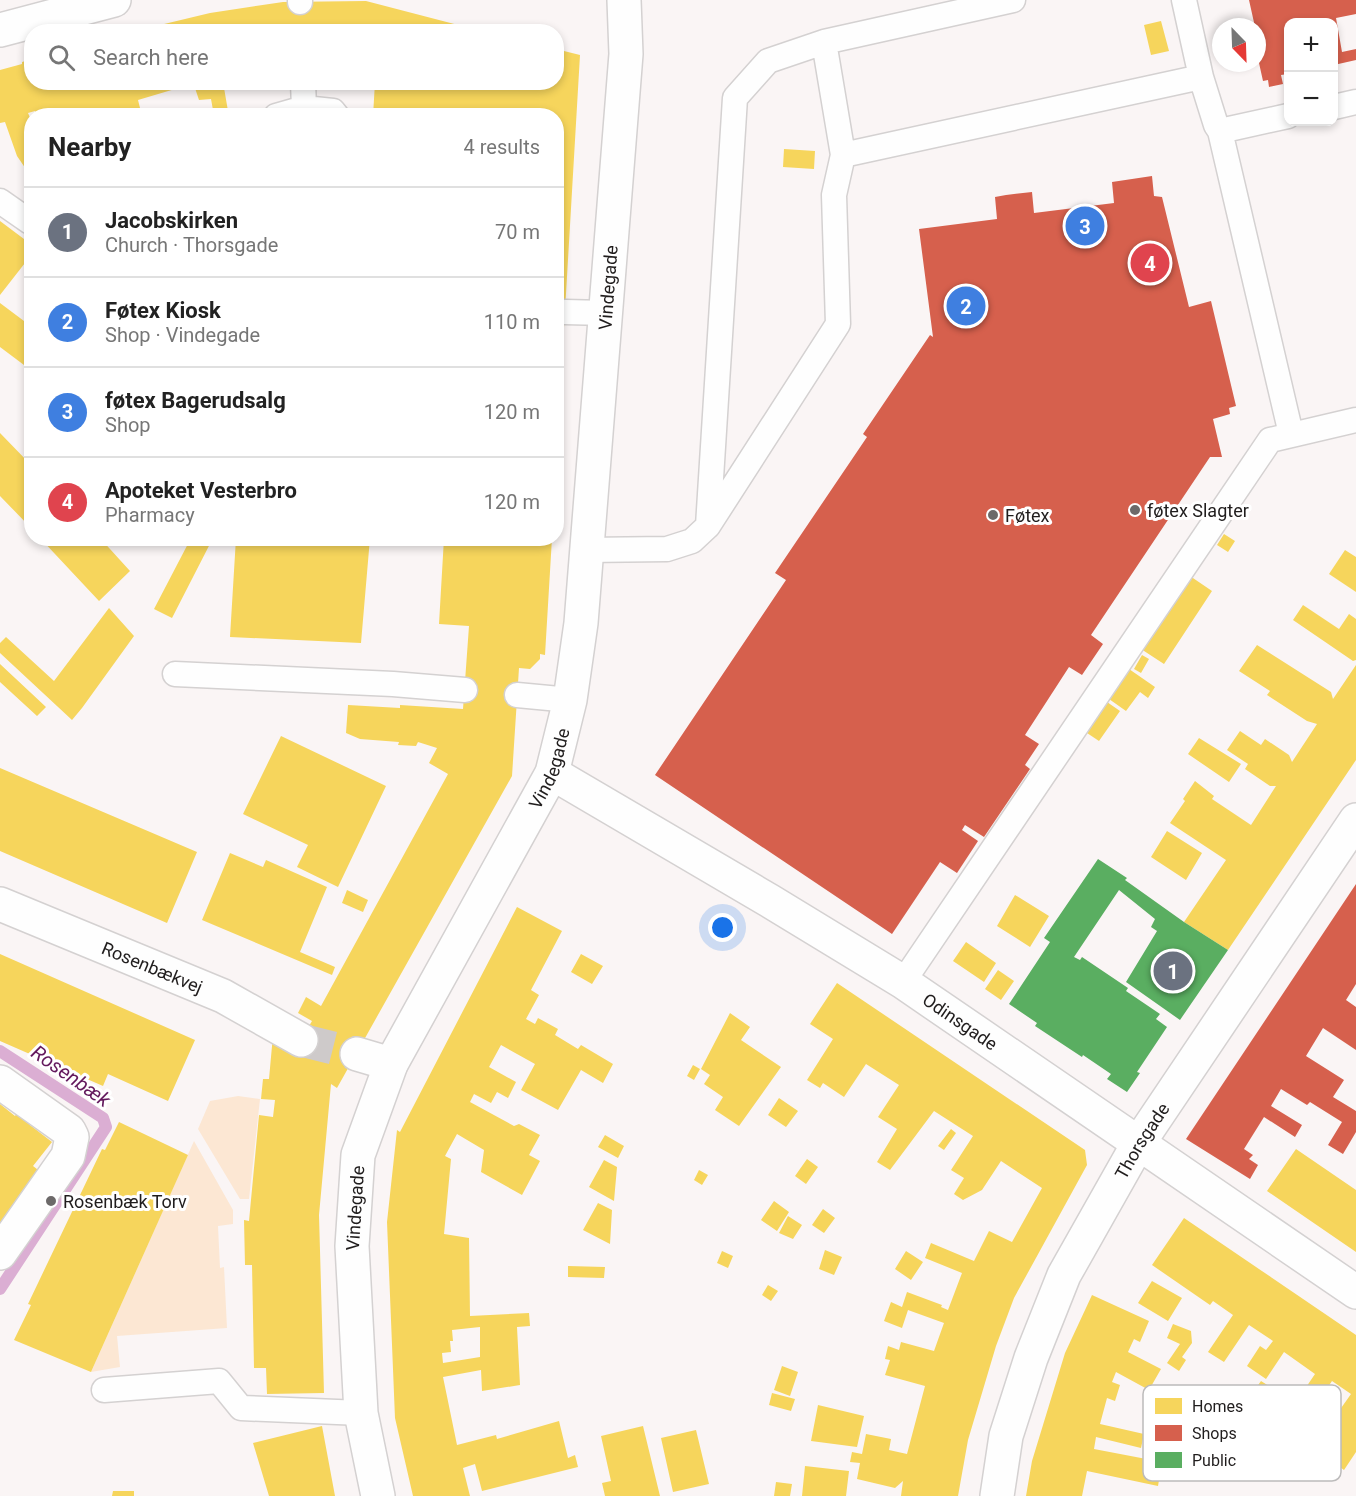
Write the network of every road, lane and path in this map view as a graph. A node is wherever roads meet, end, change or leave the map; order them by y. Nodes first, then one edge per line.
1 (114, 0) edge
2 (624, 0) edge
3 (1013, 0) edge
4 (1184, 0) edge
5 (0, 30) edge
6 (824, 42) junction
7 (1201, 77) junction
8 (303, 90) edge
9 (1356, 102) edge
10 (1338, 106) edge
11 (304, 108) edge
12 (1284, 117) edge
13 (1220, 131) junction
14 (843, 155) junction
15 (0, 201) edge
16 (24, 218) edge
17 (565, 312) dead end
18 (606, 313) junction
19 (1356, 420) edge
20 (1291, 435) junction
21 (708, 526) junction
22 (586, 550) junction
23 (175, 674) dead end
24 (465, 690) dead end
25 (517, 695) dead end
26 (570, 700) junction
27 (552, 773) junction
28 (1356, 820) edge
29 (0, 904) edge
30 (903, 982) junction
31 (302, 1040) tunnel mouth
32 (357, 1054) tunnel mouth
33 (391, 1064) junction
34 (0, 1082) edge
35 (1138, 1144) junction
36 (0, 1252) edge
37 (1356, 1292) edge
38 (104, 1390) dead end
39 (361, 1413) junction
40 (378, 1496) edge
41 (997, 1496) edge

1 - 5 street
2 - 18 street, Vindegade
3 - 6 lane
4 - 7 lane
6 - 14 lane
6 - 21 lane
7 - 13 lane
7 - 14 lane
8 - 11 lane
9 - 10 lane
12 - 13 lane
13 - 20 lane
14 - 21 lane
15 - 16 lane
17 - 18 lane
18 - 22 street, Vindegade
19 - 20 lane
20 - 30 lane
21 - 22 lane
22 - 26 street, Vindegade
23 - 24 lane
25 - 26 lane
26 - 27 street, Vindegade
27 - 30 street, Odinsgade
27 - 33 street, Vindegade
28 - 35 street, Thorsgade
29 - 31 street, Rosenbækvej
30 - 35 street, Odinsgade
32 - 33 street
33 - 39 street, Vindegade
34 - 36 street
35 - 37 street, Odinsgade
35 - 41 street, Thorsgade
38 - 39 lane
39 - 40 street, Vindegade

